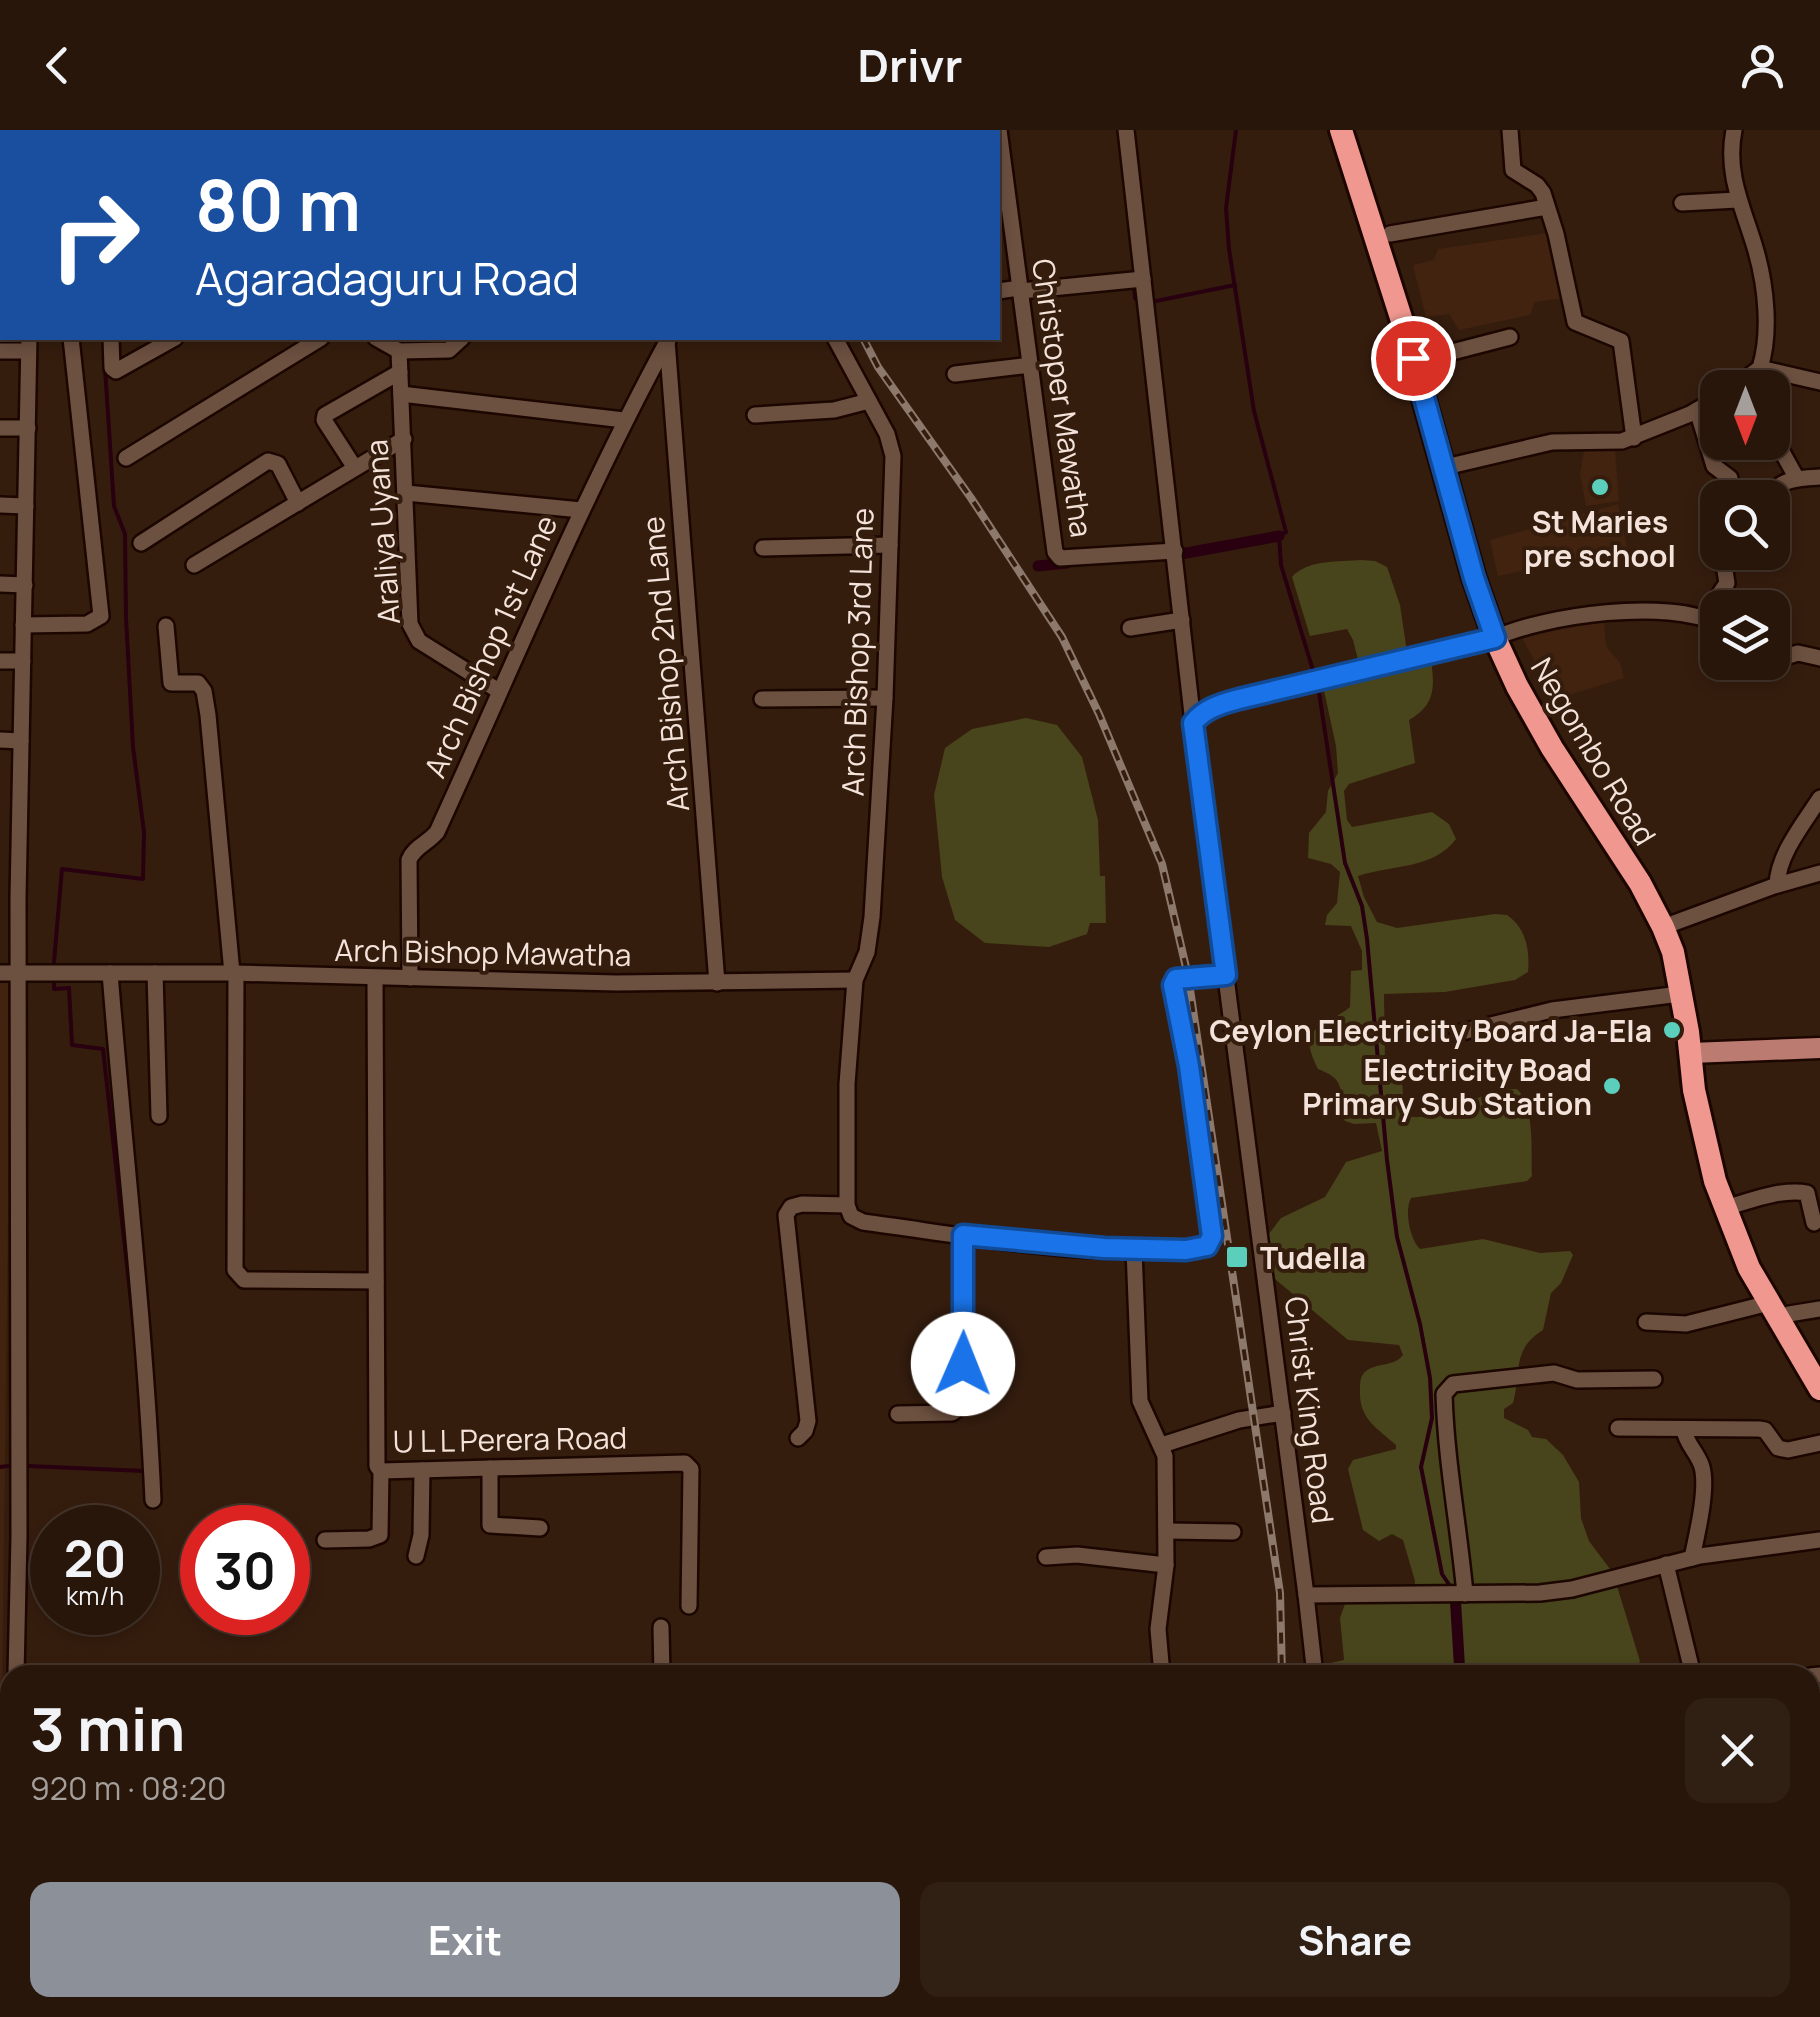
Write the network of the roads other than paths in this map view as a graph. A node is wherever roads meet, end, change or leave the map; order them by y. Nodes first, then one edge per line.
1 (1000, 130) edge
2 (1126, 130) edge
3 (1510, 130) edge
4 (1734, 130) edge
5 (1341, 133) edge
6 (1000, 153) edge
7 (1738, 200) junction
8 (1682, 202) dead end
9 (1003, 204) edge
10 (1547, 207) junction
11 (1390, 234) junction
12 (1143, 279) junction
13 (1021, 289) junction
14 (1000, 290) edge
15 (1510, 337) dead end
16 (71, 340) edge
17 (110, 340) edge
18 (172, 340) edge
19 (318, 340) edge
20 (380, 340) edge
21 (460, 340) edge
22 (667, 340) edge
23 (668, 340) edge
24 (836, 340) edge
25 (28, 344) edge
26 (0, 351) edge
27 (399, 351) junction
28 (1425, 359) junction
29 (1031, 365) junction
30 (1760, 368) junction
31 (1757, 370) edge
32 (400, 372) junction
33 (955, 374) dead end
34 (1820, 382) edge
35 (401, 394) junction
36 (869, 401) junction
37 (1700, 408) edge
38 (1697, 410) junction
39 (755, 415) dead end
40 (624, 420) junction
41 (0, 428) edge
42 (28, 428) junction
43 (1634, 438) junction
44 (404, 439) junction
45 (126, 458) dead end
46 (1787, 460) edge
47 (1454, 464) junction
48 (355, 468) junction
49 (1820, 476) edge
50 (1796, 477) junction
51 (1730, 478) dead end
52 (1790, 480) edge
53 (406, 493) junction
54 (298, 502) junction
55 (0, 505) edge
56 (26, 506) junction
57 (581, 510) junction
58 (141, 543) dead end
59 (890, 545) junction
60 (764, 548) dead end
61 (1175, 552) junction
62 (194, 565) dead end
63 (0, 584) edge
64 (25, 584) junction
65 (1700, 618) edge
66 (1182, 620) junction
67 (23, 625) junction
68 (166, 626) dead end
69 (1130, 628) dead end
70 (1500, 636) junction
71 (1790, 655) edge
72 (1820, 658) edge
73 (0, 661) edge
74 (23, 661) junction
75 (500, 691) junction
76 (885, 698) junction
77 (762, 699) dead end
78 (1193, 723) junction
79 (0, 740) edge
80 (21, 741) junction
81 (1820, 798) edge
82 (1815, 811) edge
83 (0, 818) edge
84 (19, 818) junction
85 (1820, 874) edge
86 (1777, 885) junction
87 (0, 898) edge
88 (18, 898) junction
89 (1674, 923) junction
90 (0, 972) edge
91 (19, 972) junction
92 (110, 973) junction
93 (155, 973) junction
94 (234, 973) junction
95 (1226, 975) junction
96 (410, 978) junction
97 (375, 979) junction
98 (855, 980) junction
99 (718, 983) junction
100 (1680, 994) junction
101 (1458, 1032) dead end
102 (1820, 1048) edge
103 (1698, 1053) junction
104 (158, 1116) dead end
105 (847, 1205) junction
106 (1731, 1206) junction
107 (1814, 1224) dead end
108 (963, 1235) junction
109 (1134, 1250) junction
110 (376, 1281) junction
111 (1779, 1309) junction
112 (1820, 1309) edge
113 (1646, 1322) dead end
114 (8, 1333) edge
115 (1820, 1367) edge
116 (1654, 1379) dead end
117 (1820, 1389) edge
118 (1283, 1413) junction
119 (898, 1414) dead end
120 (1618, 1428) dead end
121 (1684, 1430) junction
122 (798, 1438) dead end
123 (1820, 1443) edge
124 (1162, 1446) junction
125 (490, 1468) junction
126 (422, 1470) junction
127 (381, 1472) junction
128 (153, 1500) dead end
129 (540, 1528) dead end
130 (1167, 1531) junction
131 (1233, 1532) dead end
132 (325, 1540) dead end
133 (1820, 1540) edge
134 (416, 1556) dead end
135 (1046, 1557) dead end
136 (1692, 1558) junction
137 (1666, 1564) junction
138 (1166, 1565) junction
139 (1463, 1594) junction
140 (1306, 1596) junction
141 (689, 1606) dead end
142 (661, 1627) dead end
143 (16, 1665) edge
144 (662, 1665) edge
145 (1161, 1665) edge
146 (1314, 1665) edge
147 (1691, 1665) edge

1 - 6 street, Christoper Mawatha
2 - 12 street, Christ King Road
3 - 10 street
4 - 7 street
5 - 11 highway, Negombo Road
5 - 70 highway, Negombo Road
6 - 9 street, Christoper Mawatha
7 - 8 street
7 - 30 street
9 - 13 street, Christoper Mawatha
10 - 11 street
10 - 43 street
11 - 28 highway, Negombo Road
12 - 13 street
12 - 61 street, Christ King Road
13 - 14 street
13 - 29 street, Christoper Mawatha
15 - 28 street
16 - 67 street
17 - 18 street
19 - 45 street
20 - 27 street
21 - 27 street
22 - 40 street, Arch Bishop 1st Lane
23 - 99 street, Arch Bishop 2nd Lane
24 - 36 street, Arch Bishop 3rd Lane
25 - 26 street
25 - 42 street
27 - 32 street, Araliya Uyana
28 - 47 highway, Negombo Road
29 - 33 street
29 - 61 street, Christoper Mawatha
30 - 31 street
30 - 34 street
32 - 35 street, Araliya Uyana
32 - 48 street
35 - 40 street
35 - 44 street, Araliya Uyana
36 - 39 street
36 - 59 street, Arch Bishop 3rd Lane
37 - 38 street
38 - 43 street
38 - 51 street
40 - 57 street, Arch Bishop 1st Lane
41 - 42 street
42 - 56 street
43 - 47 street
44 - 48 street
44 - 53 street, Araliya Uyana
46 - 50 street
47 - 70 highway, Negombo Road
48 - 54 street
49 - 50 street
50 - 52 street
53 - 57 street
53 - 75 street, Araliya Uyana
54 - 58 street
54 - 62 street
55 - 56 street
56 - 64 street
57 - 75 street, Arch Bishop 1st Lane
59 - 60 street
59 - 76 street, Arch Bishop 3rd Lane
61 - 66 street, Christ King Road
63 - 64 street
64 - 67 street
65 - 70 street
66 - 69 street
66 - 78 street, Christ King Road
67 - 74 street
68 - 94 street
70 - 78 street
70 - 89 highway, Negombo Road
70 - 100 highway, Negombo Road
71 - 72 street
73 - 74 street
74 - 80 street
75 - 96 street, Arch Bishop 1st Lane
76 - 77 street
76 - 98 street, Arch Bishop 3rd Lane
78 - 95 street, Christ King Road
79 - 80 street
80 - 84 street
81 - 82 street
82 - 86 street
83 - 84 street
84 - 88 street
85 - 86 street
86 - 89 street
87 - 88 street
88 - 91 street
89 - 103 highway, Negombo Road
90 - 91 street, Arch Bishop Mawatha
91 - 92 street, Arch Bishop Mawatha
91 - 114 street
92 - 93 street, Arch Bishop Mawatha
92 - 128 street
93 - 94 street, Arch Bishop Mawatha
93 - 104 street
94 - 97 street, Arch Bishop Mawatha
94 - 110 street
95 - 109 street
95 - 118 street, Christ King Road
96 - 97 street, Arch Bishop Mawatha
96 - 99 street, Arch Bishop Mawatha
97 - 110 street, U L L Perera Road
98 - 99 street, Arch Bishop Mawatha
98 - 105 street, Arch Bishop 3rd Lane
100 - 101 street
100 - 103 highway, Negombo Road
102 - 103 main road
103 - 106 highway, Negombo Road
105 - 108 street
105 - 122 street
106 - 107 street
106 - 111 highway, Negombo Road
108 - 109 street
108 - 119 street
109 - 124 street
110 - 127 street, U L L Perera Road
111 - 112 street
111 - 113 street
111 - 115 highway, Negombo Road
111 - 117 highway, Negombo Road
114 - 143 street
116 - 139 street
118 - 124 street
118 - 140 street, Christ King Road
120 - 121 street
121 - 123 street
121 - 136 street
124 - 130 street
125 - 126 street, U L L Perera Road
125 - 129 street
125 - 141 street, U L L Perera Road
126 - 127 street, U L L Perera Road
126 - 134 street
127 - 132 street
130 - 131 street
130 - 138 street
133 - 136 street
135 - 138 street
136 - 137 street
137 - 139 street
137 - 147 street
138 - 145 street
139 - 140 street
140 - 146 street, Christ King Road
142 - 144 street

